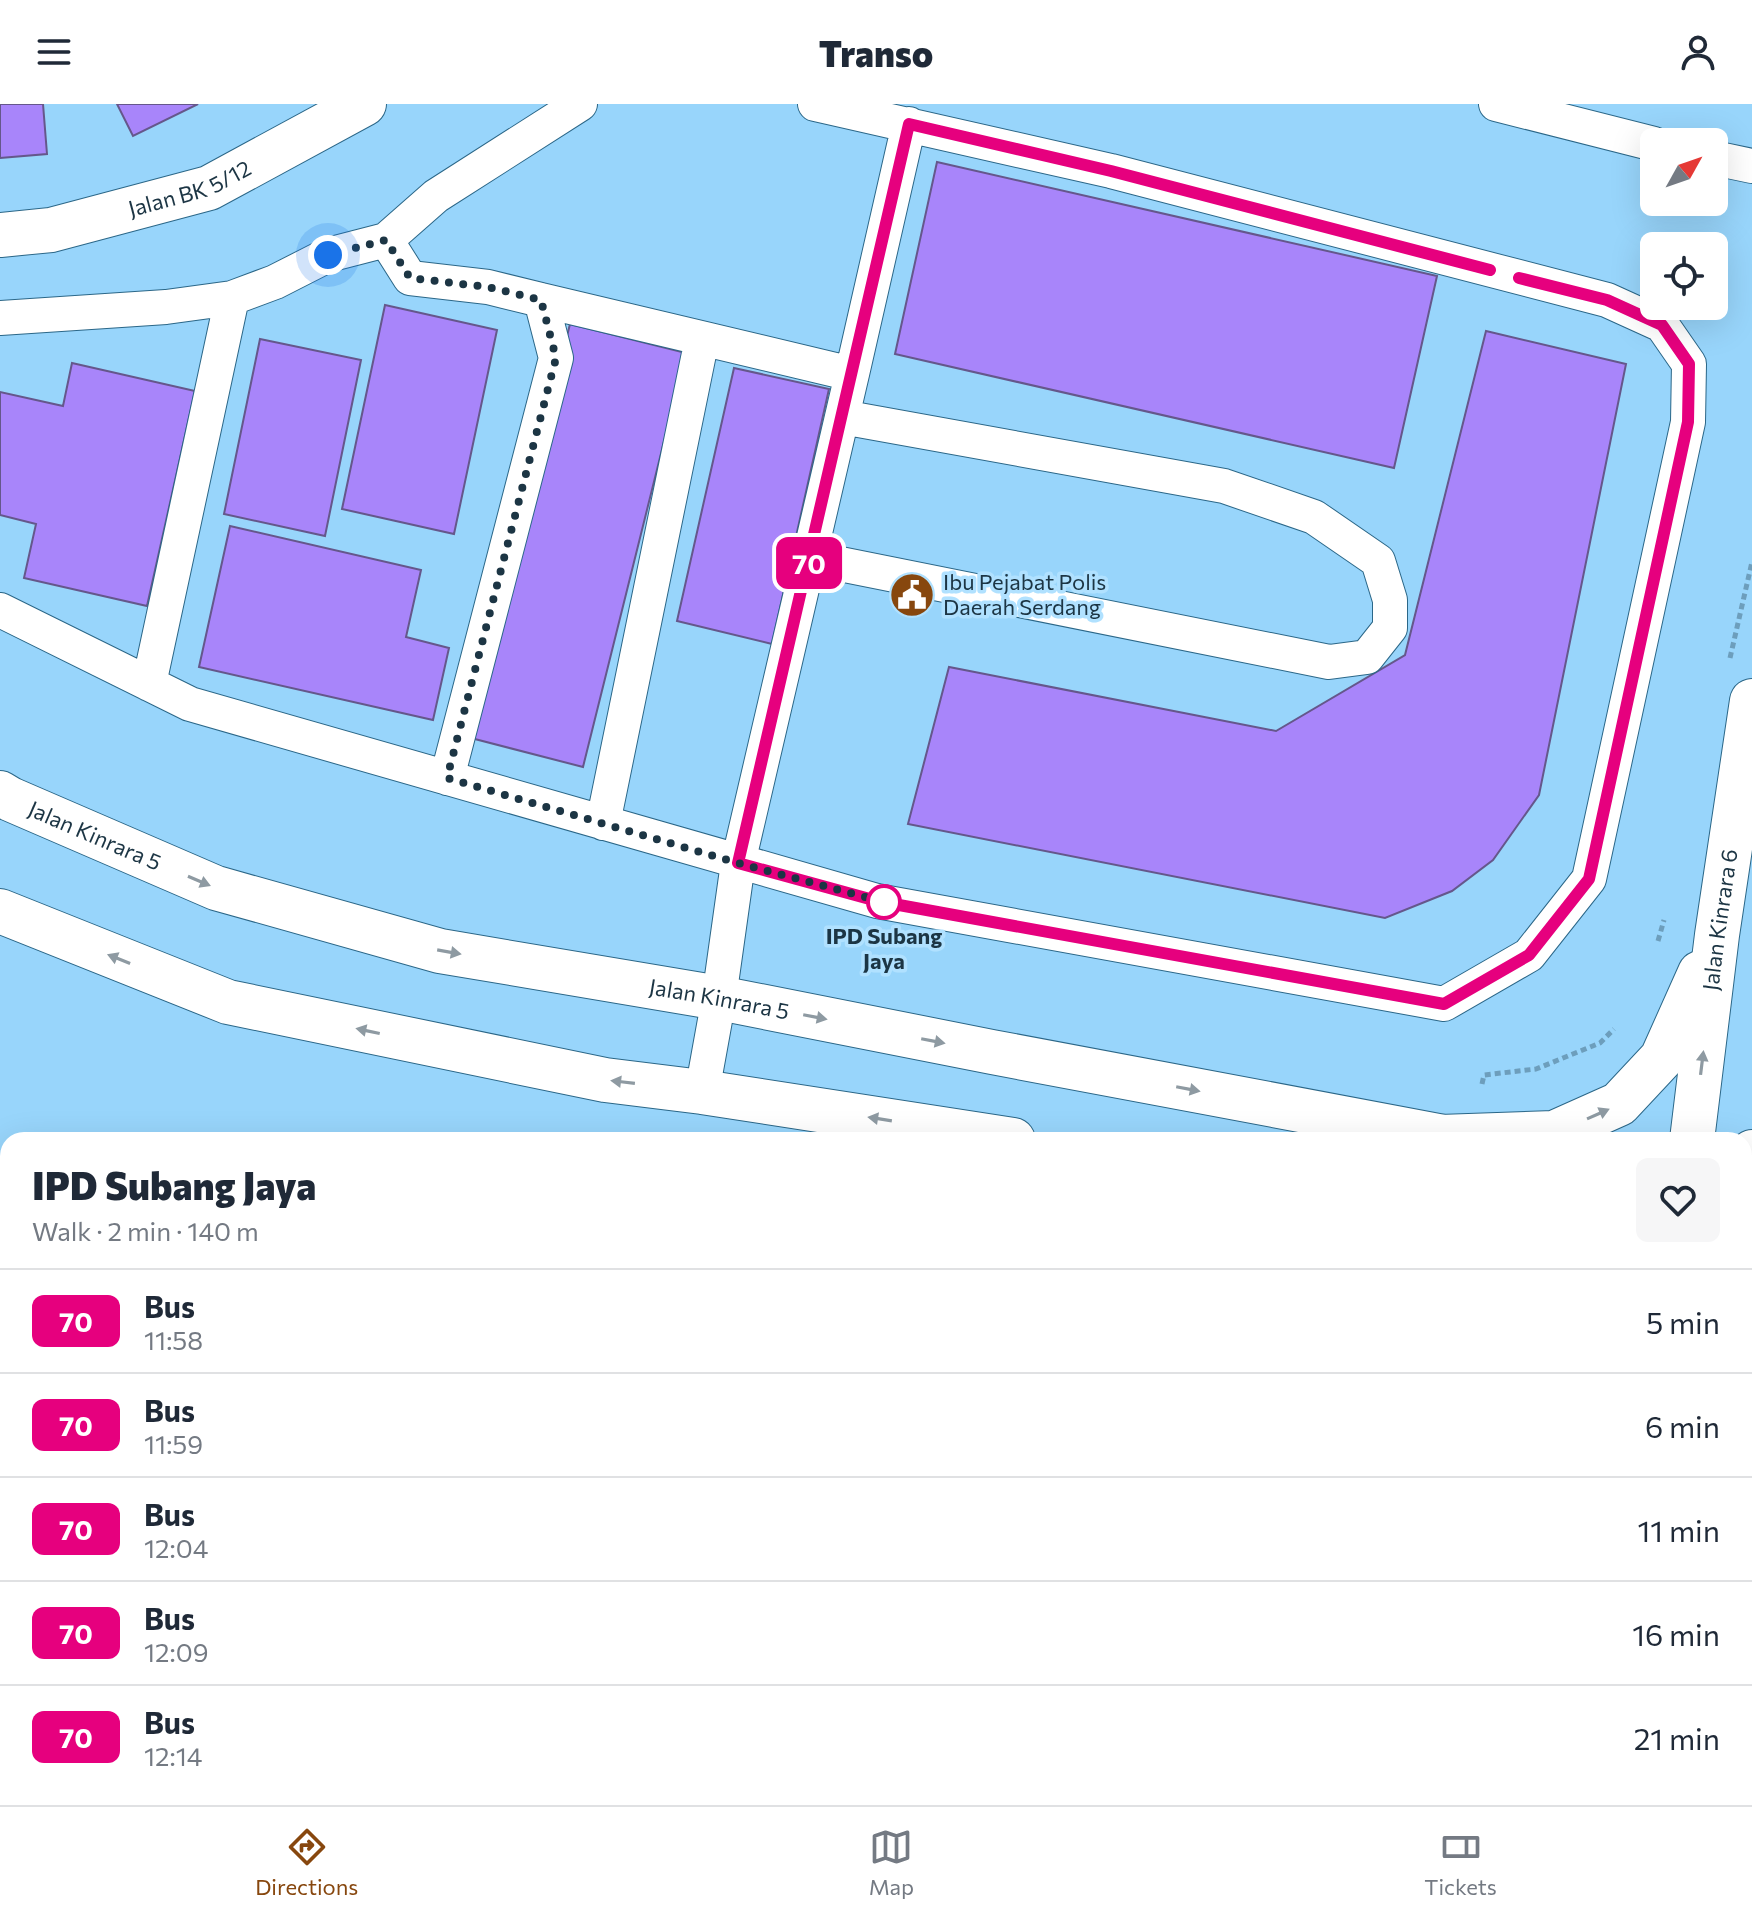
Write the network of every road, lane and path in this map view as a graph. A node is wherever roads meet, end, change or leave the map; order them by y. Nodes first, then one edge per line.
1 (364, 104) edge
2 (580, 104) edge
3 (815, 104) edge
4 (1496, 104) edge
5 (1605, 118) edge
6 (909, 124) junction
7 (1640, 137) edge
8 (1728, 161) edge
9 (1752, 166) edge
10 (0, 235) edge
11 (386, 240) junction
12 (232, 298) junction
13 (541, 300) junction
14 (0, 318) edge
15 (702, 339) junction
16 (852, 374) junction
17 (842, 417) junction
18 (810, 558) junction
19 (1752, 562) edge
20 (0, 610) edge
21 (1728, 663) dead end
22 (149, 684) junction
23 (1752, 701) edge
24 (447, 778) junction
25 (0, 793) edge
26 (603, 823) junction
27 (738, 863) junction
28 (0, 911) edge
29 (1666, 915) dead end
30 (1717, 935) junction
31 (1657, 945) dead end
32 (719, 998) junction
33 (1619, 1024) dead end
34 (1484, 1075) dead end
35 (702, 1092) junction
36 (961, 1132) edge
37 (1418, 1132) edge
38 (1556, 1132) edge
39 (1693, 1132) edge

1 - 10 main road, Jalan BK 5/12
2 - 11 lane
3 - 6 lane
4 - 5 lane
5 - 7 lane
6 - 16 lane
6 - 27 lane
8 - 9 lane
11 - 12 lane
11 - 13 lane
12 - 14 lane
12 - 22 lane
13 - 15 lane
13 - 24 lane
15 - 16 lane
15 - 26 lane
16 - 17 lane
17 - 18 lane
17 - 18 lane
18 - 27 lane
19 - 21 path
20 - 22 lane
22 - 24 lane
23 - 30 main road, Jalan Kinrara 6
24 - 26 lane
25 -> 32 main road, Jalan Kinrara 5
26 - 27 lane
27 - 32 lane
35 -> 28 main road
29 - 31 path
38 -> 30 main road, Jalan Kinrara 5
39 -> 30 main road, Jalan Kinrara 6
32 - 35 lane
32 -> 37 main road, Jalan Kinrara 5
33 - 34 path
36 -> 35 main road

